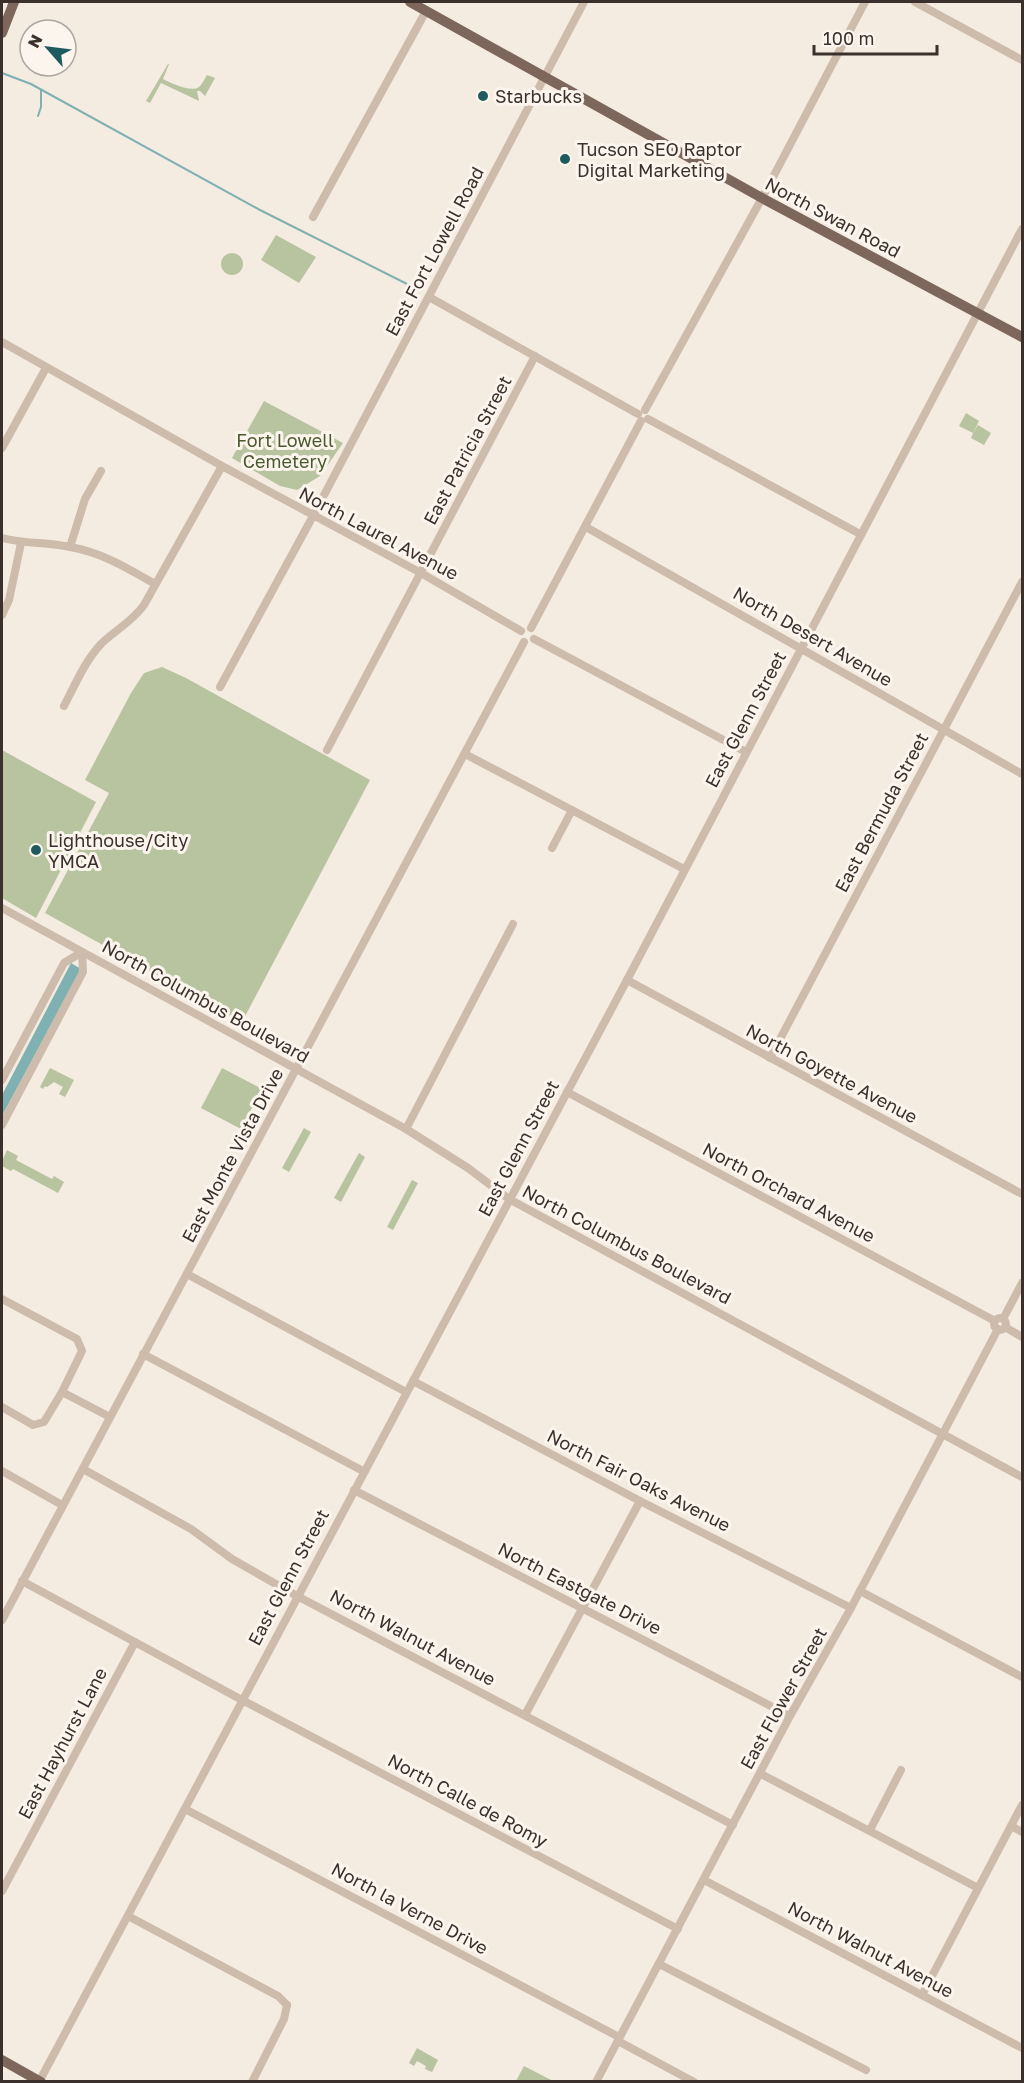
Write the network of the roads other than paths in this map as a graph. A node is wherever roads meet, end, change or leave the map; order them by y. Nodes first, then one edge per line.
1 (14, 2) edge
2 (410, 2) edge
3 (584, 2) edge
4 (866, 2) edge
5 (915, 2) edge
6 (426, 10) junction
7 (2, 33) edge
8 (1023, 60) edge
9 (545, 76) junction
10 (762, 198) junction
11 (313, 217) dead end
12 (1023, 229) edge
13 (429, 297) junction
14 (978, 313) junction
15 (1023, 337) edge
16 (2, 342) edge
17 (535, 356) junction
18 (46, 368) junction
19 (643, 416) junction
20 (2, 448) edge
21 (222, 466) junction
22 (101, 471) dead end
23 (313, 516) junction
24 (586, 527) junction
25 (860, 534) junction
26 (2, 538) edge
27 (21, 543) junction
28 (70, 547) junction
29 (421, 573) junction
30 (1023, 582) edge
31 (155, 584) junction
32 (2, 615) edge
33 (531, 628) junction
34 (521, 631) junction
35 (534, 639) junction
36 (524, 642) junction
37 (802, 648) junction
38 (220, 687) dead end
39 (64, 706) dead end
40 (943, 729) junction
41 (327, 750) dead end
42 (746, 752) junction
43 (465, 754) junction
44 (1023, 774) edge
45 (572, 810) junction
46 (552, 848) dead end
47 (684, 869) junction
48 (2, 908) edge
49 (513, 924) dead end
50 (82, 952) junction
51 (627, 980) junction
52 (770, 1058) junction
53 (296, 1070) junction
54 (2, 1080) edge
55 (567, 1092) junction
56 (2, 1125) edge
57 (406, 1130) junction
58 (1023, 1194) edge
59 (509, 1199) junction
60 (187, 1274) junction
61 (1023, 1283) edge
62 (2, 1299) edge
63 (1000, 1324) junction
64 (1023, 1337) edge
65 (143, 1354) junction
66 (413, 1381) junction
67 (62, 1392) junction
68 (406, 1392) junction
69 (2, 1407) edge
70 (110, 1417) junction
71 (944, 1433) junction
72 (83, 1469) junction
73 (2, 1471) edge
74 (363, 1471) junction
75 (1023, 1477) edge
76 (354, 1490) junction
77 (640, 1501) junction
78 (62, 1505) junction
79 (22, 1581) junction
80 (860, 1591) junction
81 (297, 1596) junction
82 (584, 1608) junction
83 (851, 1608) junction
84 (2, 1620) edge
85 (135, 1642) junction
86 (1023, 1677) edge
87 (242, 1700) junction
88 (525, 1715) junction
89 (790, 1716) junction
90 (901, 1770) dead end
91 (761, 1774) junction
92 (1023, 1804) edge
93 (185, 1809) junction
94 (733, 1825) junction
95 (1011, 1826) junction
96 (870, 1830) junction
97 (1023, 1832) edge
98 (704, 1880) junction
99 (978, 1888) junction
100 (2, 1891) edge
101 (128, 1916) junction
102 (678, 1929) junction
103 (660, 1964) junction
104 (922, 1995) junction
105 (619, 2039) junction
106 (1021, 2044) edge
107 (2, 2061) edge
108 (866, 2070) dead end
109 (40, 2081) edge
110 (252, 2082) edge
111 (596, 2082) edge
112 (694, 2082) edge

1 - 7 main road
2 - 6 main road, North Swan Road
3 - 9 street, East Fort Lowell Road
4 - 10 street
5 - 8 street
6 - 9 main road, North Swan Road
6 - 11 street
9 - 10 main road, North Swan Road
9 - 13 street, East Fort Lowell Road
10 - 14 main road, North Swan Road
10 - 19 street
12 - 14 street, East Glenn Street
13 - 17 street
13 - 23 street, East Fort Lowell Road
14 - 15 main road, North Swan Road
14 - 25 street, East Glenn Street
16 - 18 street, North Laurel Avenue
17 - 19 street
17 - 29 street, East Patricia Street
18 - 20 street
18 - 21 street, North Laurel Avenue
19 - 24 street
19 - 25 street
21 - 23 street, North Laurel Avenue
21 - 31 street
22 - 28 street
23 - 29 street, North Laurel Avenue
23 - 38 street, East Fort Lowell Road
24 - 33 street
24 - 37 street, North Desert Avenue
25 - 37 street, East Glenn Street
26 - 27 street
27 - 28 street
27 - 32 street
28 - 31 street
29 - 34 street, North Laurel Avenue
29 - 41 street, East Patricia Street
30 - 40 street, East Bermuda Street
31 - 39 street
33 - 34 street
33 - 35 street
34 - 36 street
35 - 36 street
35 - 42 street
36 - 43 street, East Monte Vista Drive
37 - 40 street, North Desert Avenue
37 - 42 street, East Glenn Street
40 - 44 street, North Desert Avenue
40 - 52 street, East Bermuda Street
42 - 47 street, East Glenn Street
43 - 45 street
43 - 53 street, East Monte Vista Drive
45 - 46 street
45 - 47 street
47 - 51 street, East Glenn Street
48 - 50 street, North Columbus Boulevard
49 - 57 street
50 - 53 street, North Columbus Boulevard
50 - 54 street
50 - 56 street
51 - 52 street, North Goyette Avenue
51 - 55 street, East Glenn Street
52 - 58 street, North Goyette Avenue
53 - 57 street, North Columbus Boulevard
53 - 60 street, East Monte Vista Drive
55 - 59 street, East Glenn Street
55 - 63 street, North Orchard Avenue
57 - 59 street, North Columbus Boulevard
59 - 66 street, East Glenn Street
59 - 71 street, North Columbus Boulevard
60 - 65 street, East Monte Vista Drive
60 - 68 street
61 - 63 street, East Flower Street
62 - 67 street
63 - 64 street, North Orchard Avenue
63 - 71 street, East Flower Street
65 - 70 street, East Monte Vista Drive
65 - 74 street
66 - 68 street, East Glenn Street
66 - 77 street, North Fair Oaks Avenue
67 - 69 street
67 - 70 street
68 - 74 street, East Glenn Street
70 - 72 street, East Monte Vista Drive
71 - 75 street, North Columbus Boulevard
71 - 80 street, East Flower Street
72 - 78 street, East Monte Vista Drive
72 - 81 street, North Walnut Avenue
73 - 78 street
74 - 76 street, East Glenn Street
76 - 81 street, East Glenn Street
76 - 82 street, North Eastgate Drive
77 - 82 street
77 - 83 street, North Fair Oaks Avenue
78 - 79 street, East Monte Vista Drive
79 - 84 street, East Monte Vista Drive
79 - 85 street, North Calle de Romy
80 - 83 street, East Flower Street
80 - 86 street
81 - 87 street, East Glenn Street
81 - 88 street, North Walnut Avenue
82 - 88 street
82 - 89 street, North Eastgate Drive
83 - 89 street, East Flower Street
85 - 87 street, North Calle de Romy
85 - 100 street, East Hayhurst Lane
87 - 93 street, East Glenn Street
87 - 102 street, North Calle de Romy
88 - 94 street, North Walnut Avenue
89 - 91 street, East Flower Street
90 - 96 street
91 - 94 street, East Flower Street
91 - 96 street
92 - 95 street
93 - 101 street, East Glenn Street
93 - 105 street, North la Verne Drive
94 - 98 street, East Flower Street
95 - 97 street
95 - 99 street
96 - 99 street
98 - 102 street, East Flower Street
98 - 104 street, North Walnut Avenue
99 - 104 street
101 - 109 street, East Glenn Street
101 - 110 street
102 - 103 street, East Flower Street
103 - 105 street, East Flower Street
103 - 108 street
104 - 106 street, North Walnut Avenue
105 - 111 street, East Flower Street
105 - 112 street, North la Verne Drive
107 - 109 main road

